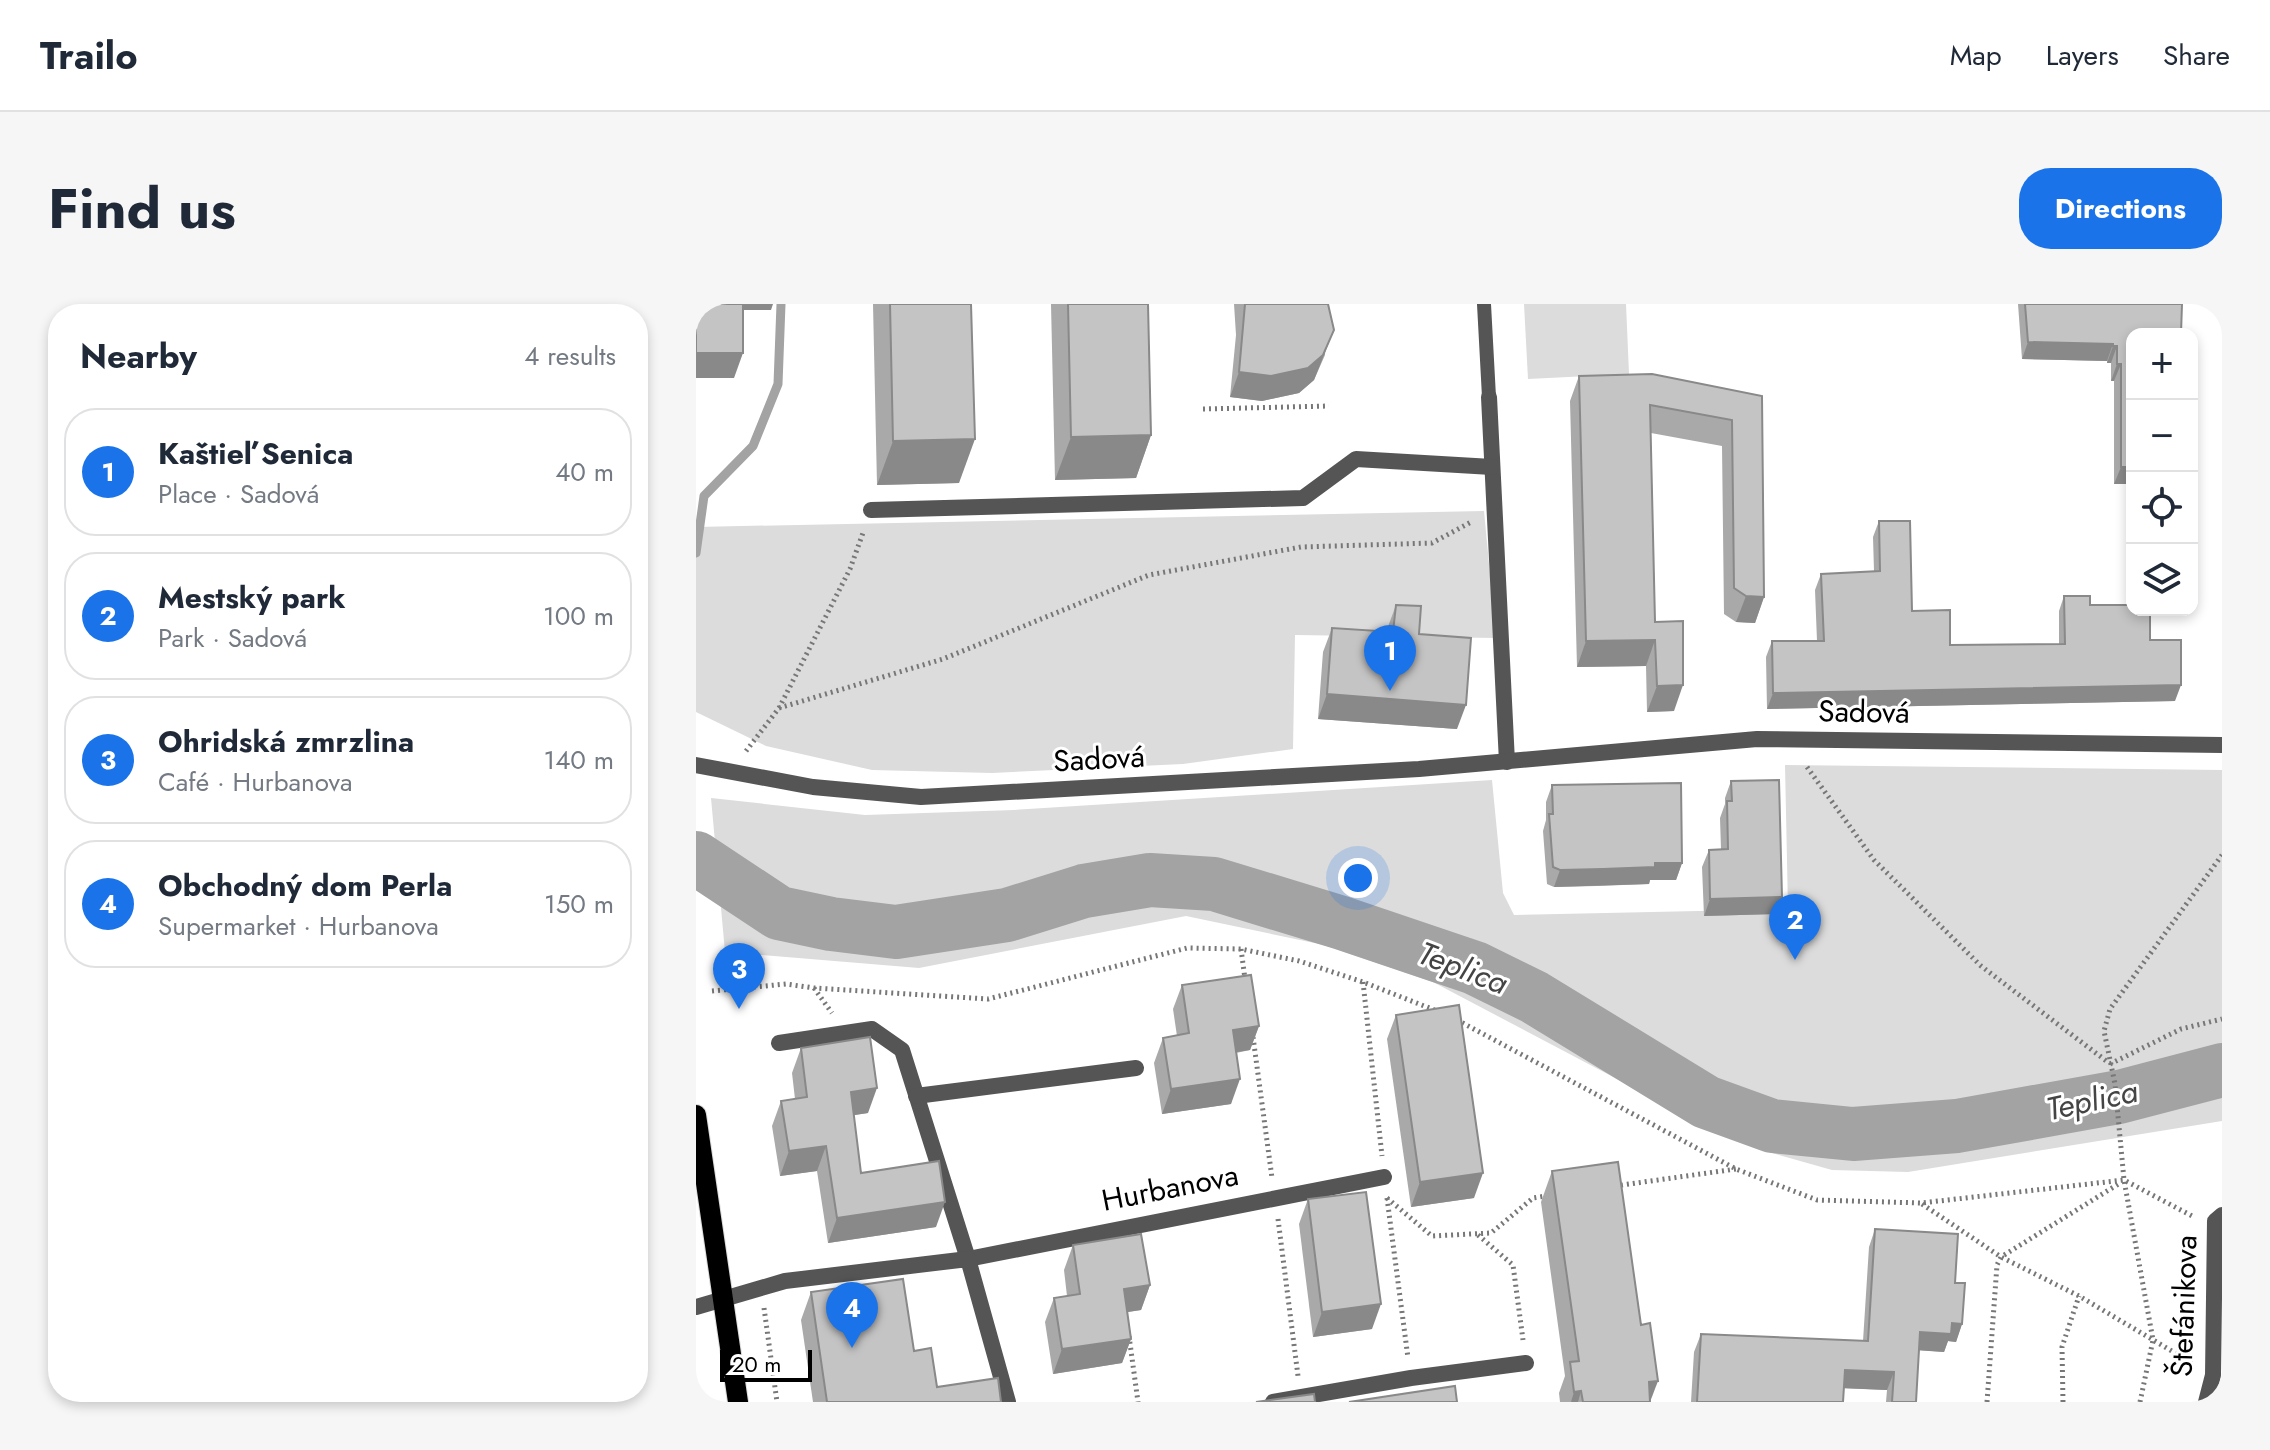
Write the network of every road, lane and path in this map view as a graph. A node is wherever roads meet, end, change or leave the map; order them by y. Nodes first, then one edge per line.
1 (1484, 304) edge
2 (1489, 397) joint
3 (1329, 406) dead end
4 (1203, 409) dead end
5 (1492, 467) junction
6 (871, 510) joint
7 (1473, 521) dead end
8 (779, 708) junction
9 (2222, 745) edge
10 (746, 751) dead end
11 (1507, 762) junction
12 (696, 765) edge
13 (1807, 767) dead end
14 (2222, 855) edge
15 (712, 991) dead end
16 (1441, 1013) edge
17 (1454, 1018) edge
18 (2222, 1019) edge
19 (779, 1043) dead end
20 (2110, 1064) junction
21 (1136, 1068) dead end
22 (916, 1096) junction
23 (696, 1115) edge
24 (1736, 1169) junction
25 (1384, 1177) dead end
26 (2124, 1180) junction
27 (1611, 1187) edge
28 (1548, 1196) dead end
29 (1386, 1197) dead end
30 (1921, 1203) junction
31 (2218, 1218) edge
32 (1477, 1234) junction
33 (2001, 1257) junction
34 (968, 1259) junction
35 (2079, 1296) junction
36 (724, 1301) junction
37 (696, 1307) edge
38 (763, 1307) dead end
39 (1127, 1327) edge
40 (2153, 1340) junction
41 (1526, 1363) joint
42 (2213, 1375) junction
43 (738, 1402) edge
44 (777, 1402) edge
45 (1008, 1402) edge
46 (1138, 1402) edge
47 (1273, 1402) edge
48 (1987, 1402) edge
49 (2063, 1402) edge
50 (2140, 1402) edge
51 (2206, 1402) edge

1 - 2 lane
2 - 5 street
3 - 4 path
5 - 6 street
5 - 11 street
6 - 8 path
7 - 8 path
8 - 10 path
9 - 11 street, Sadová
11 - 12 street, Sadová
13 - 20 path
14 - 20 path
15 - 16 path
17 - 24 path
18 - 20 path
19 - 22 street
20 - 26 path
21 - 22 street
22 - 34 street
23 - 36 main road
24 - 27 path
24 - 30 path
25 - 34 street, Hurbanova
26 - 30 path
26 - 31 path
26 - 33 path
26 - 40 path
28 - 32 path
29 - 32 path
30 - 33 path
31 - 42 street, Štefánikova
32 - 41 path
33 - 35 path
33 - 48 path
34 - 36 street, Hurbanova
34 - 45 street
35 - 40 path
35 - 49 path
36 - 37 street, Hurbanova
36 - 43 main road
38 - 44 path
39 - 46 path
40 - 42 path
40 - 50 path
41 - 47 street
42 - 51 street, Štefánikova

